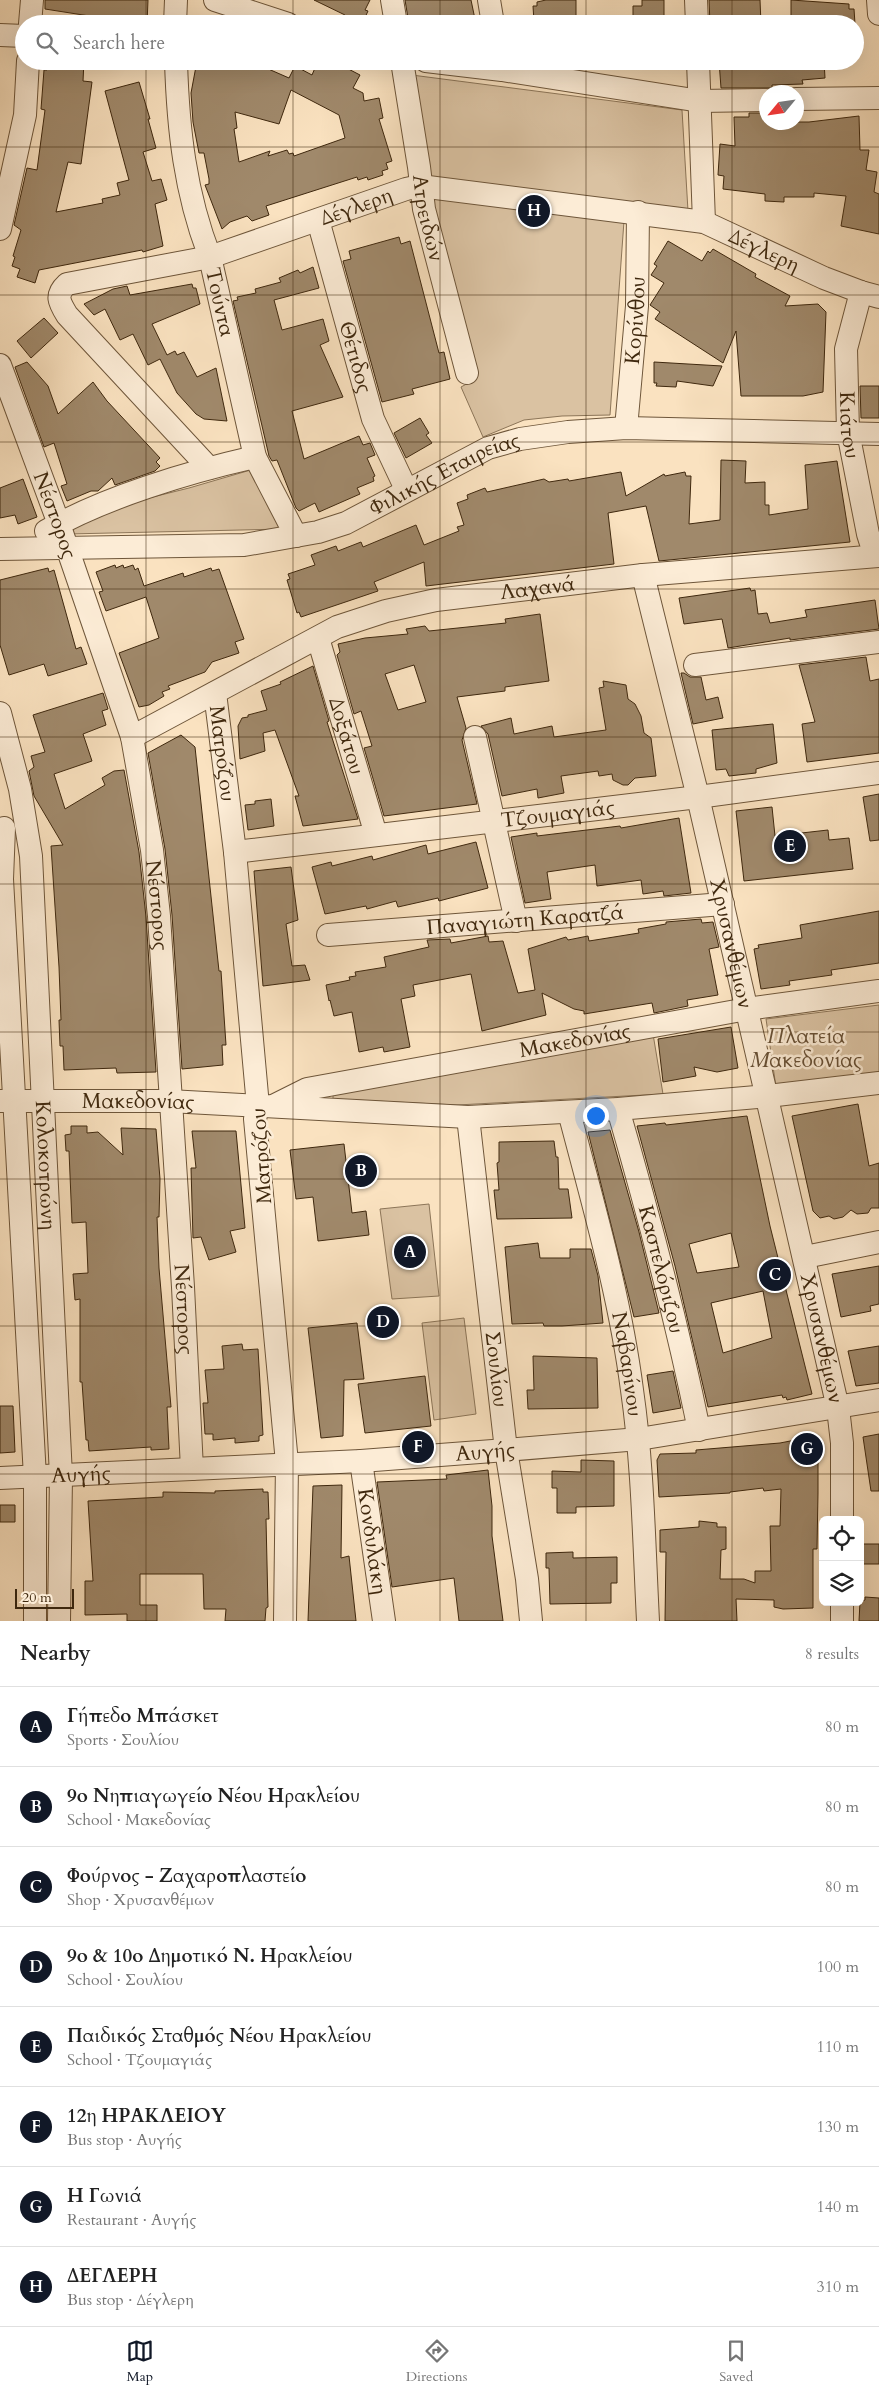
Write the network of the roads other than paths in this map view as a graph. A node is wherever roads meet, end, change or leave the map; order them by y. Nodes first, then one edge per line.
1 (32, 0) edge
2 (176, 0) edge
3 (215, 0) edge
4 (392, 0) edge
5 (489, 0) edge
6 (696, 0) edge
7 (878, 0) edge
8 (879, 14) edge
9 (31, 15) edge
10 (175, 15) edge
11 (261, 15) edge
12 (394, 15) edge
13 (492, 15) edge
14 (697, 15) edge
15 (0, 35) edge
16 (15, 36) edge
17 (28, 70) edge
18 (176, 70) edge
19 (403, 70) edge
20 (524, 70) edge
21 (698, 70) edge
22 (879, 98) edge
23 (804, 99) edge
24 (759, 100) edge
25 (700, 101) junction
26 (420, 186) junction
27 (638, 212) junction
28 (318, 220) junction
29 (704, 222) junction
30 (0, 230) edge
31 (210, 256) junction
32 (870, 294) edge
33 (0, 365) edge
34 (466, 372) dead end
35 (626, 428) junction
36 (848, 432) junction
37 (879, 434) edge
38 (255, 457) junction
39 (209, 468) junction
40 (406, 489) junction
41 (59, 524) junction
42 (296, 536) junction
43 (67, 548) junction
44 (7, 549) edge
45 (877, 556) edge
46 (643, 575) junction
47 (318, 638) junction
48 (879, 642) edge
49 (694, 665) dead end
50 (215, 693) junction
51 (0, 713) edge
52 (132, 737) junction
53 (475, 737) dead end
54 (879, 773) edge
55 (698, 797) junction
56 (494, 821) junction
57 (27, 822) junction
58 (2, 828) edge
59 (376, 835) junction
60 (235, 852) junction
61 (723, 904) junction
62 (516, 921) junction
63 (328, 935) dead end
64 (879, 991) edge
65 (747, 1010) junction
66 (879, 1083) edge
67 (768, 1096) junction
68 (8, 1101) edge
69 (41, 1101) junction
70 (169, 1101) junction
71 (266, 1106) junction
72 (618, 1109) junction
73 (569, 1112) junction
74 (468, 1117) junction
75 (879, 1242) edge
76 (805, 1257) junction
77 (879, 1400) edge
78 (838, 1408) junction
79 (699, 1430) junction
80 (638, 1439) junction
81 (506, 1450) junction
82 (361, 1461) junction
83 (287, 1464) junction
84 (192, 1469) junction
85 (61, 1476) junction
86 (35, 1477) junction
87 (0, 1478) edge
88 (842, 1516) edge
89 (842, 1606) edge
90 (34, 1621) edge
91 (59, 1621) edge
92 (285, 1621) edge
93 (384, 1621) edge
94 (531, 1621) edge
95 (648, 1621) edge
96 (842, 1621) edge

1 - 9 street
2 - 10 street
3 - 11 street
4 - 12 street
5 - 13 street
6 - 14 street
7 - 8 street
15 - 16 street
17 - 30 street
18 - 31 street, Τούντα
19 - 26 street, Ατρειδών
20 - 25 street
21 - 25 street
22 - 23 street
24 - 25 street
25 - 29 street
26 - 27 street, Δέγλερη
26 - 28 street, Δέγλερη
26 - 34 street, Ατρειδών
27 - 29 street, Δέγλερη
27 - 35 street, Κορίνθου
28 - 31 street, Δέγλερη
28 - 40 street, Θέτιδος
29 - 32 street, Δέγλερη
31 - 38 street, Τούντα
31 - 39 street, Δέγλερη
32 - 36 street, Κιάτου
33 - 41 street, Νέστορος
35 - 36 street, Φιλικής Εταιρείας
35 - 40 street, Φιλικής Εταιρείας
36 - 37 street, Φιλικής Εταιρείας
36 - 45 street, Κιάτου
38 - 39 street, Φιλικής Εταιρείας
38 - 42 street, Τούντα
39 - 41 street, Φιλικής Εταιρείας
40 - 42 street, Φιλικής Εταιρείας
41 - 43 street, Νέστορος
41 - 44 street, Φιλικής Εταιρείας
42 - 43 street, Φιλικής Εταιρείας
43 - 44 street, Φιλικής Εταιρείας
43 - 52 street, Νέστορος
45 - 46 street, Λαχανά
46 - 47 street, Λαχανά
46 - 55 street, Χρυσανθέμων
47 - 50 street, Λαχανά
47 - 59 street, Δοξάτου
48 - 49 street
50 - 52 street, Λαχανά
50 - 60 street, Ματρόζου
51 - 57 street, Κολοκοτρώνη
52 - 70 street, Νέστορος
53 - 56 street
54 - 55 street, Τζουμαγιάς
55 - 56 street, Τζουμαγιάς
55 - 61 street, Χρυσανθέμων
56 - 59 street, Τζουμαγιάς
56 - 62 street
57 - 58 street
57 - 69 street, Κολοκοτρώνη
58 - 68 street, Κολοκοτρώνη
59 - 60 street, Τζουμαγιάς
60 - 71 street, Ματρόζου
61 - 62 street, Παναγιώτη Καρατζά
61 - 65 street, Χρυσανθέμων
62 - 63 street, Παναγιώτη Καρατζά
64 - 65 street, Μακεδονίας
65 - 67 street, Χρυσανθέμων
65 - 71 street, Μακεδονίας
66 - 67 street, Μακεδονίας
67 - 72 street, Μακεδονίας
67 - 76 street, Χρυσανθέμων
68 - 69 street, Μακεδονίας
68 - 86 street, Κολοκοτρώνη
69 - 70 street, Μακεδονίας
69 - 85 street, Κολοκοτρώνη
70 - 71 street, Μακεδονίας
70 - 84 street, Νέστορος
71 - 74 street, Μακεδονίας
71 - 83 street, Ματρόζου
72 - 73 street, Μακεδονίας
72 - 79 street, Καστελόριζου
73 - 74 street, Μακεδονίας
73 - 80 street, Ναβαρίνου
74 - 81 street, Σουλίου
75 - 76 street
76 - 78 street, Χρυσανθέμων
77 - 78 street, Αυγής
78 - 79 street, Αυγής
78 - 88 street, Χρυσανθέμων
79 - 80 street, Αυγής
80 - 81 street, Αυγής
80 - 95 street, Ναβαρίνου
81 - 82 street, Αυγής
81 - 94 street, Σουλίου
82 - 83 street, Αυγής
82 - 93 street, Κονδυλάκη
83 - 84 street, Αυγής
83 - 92 street, Ματρόζου
84 - 85 street, Αυγής
85 - 86 street, Αυγής
85 - 91 street, Κολοκοτρώνη
86 - 87 street, Αυγής
86 - 90 street, Κολοκοτρώνη
89 - 96 street

